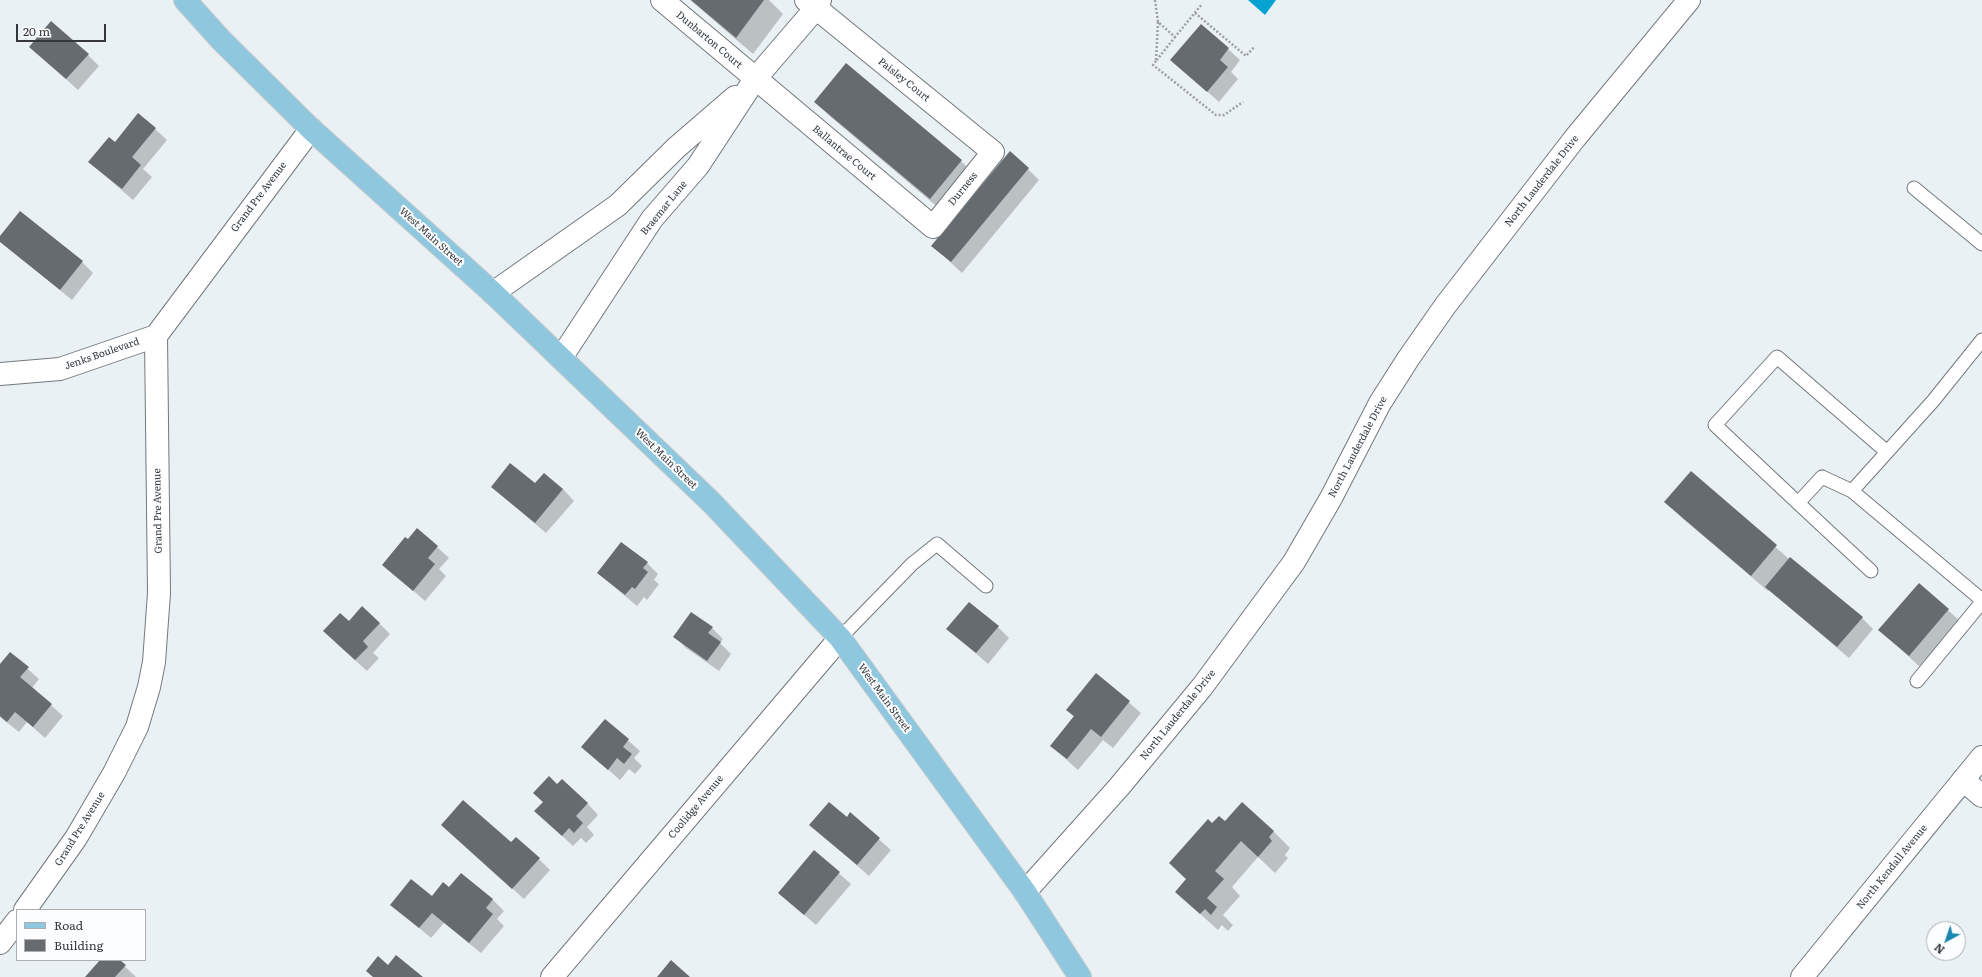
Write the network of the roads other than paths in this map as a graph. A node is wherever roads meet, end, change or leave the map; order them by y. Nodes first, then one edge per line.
1 (185, 0) edge
2 (662, 0) edge
3 (1689, 0) edge
4 (817, 2) edge
5 (755, 79) junction
6 (311, 129) junction
7 (993, 152) joint
8 (1914, 188) dead end
9 (933, 227) joint
10 (1982, 244) edge
11 (493, 293) junction
12 (156, 336) junction
13 (1982, 340) edge
14 (561, 358) junction
15 (0, 374) edge
16 (1887, 452) junction
17 (1852, 491) junction
18 (1798, 503) junction
19 (1871, 571) dead end
20 (986, 586) dead end
21 (1982, 601) edge
22 (840, 638) junction
23 (1917, 681) dead end
24 (1982, 757) edge
25 (1963, 780) junction
26 (1982, 796) edge
27 (1025, 892) junction
28 (26, 909) edge
29 (16, 922) edge
30 (0, 943) edge
31 (552, 977) edge
32 (1080, 977) edge
33 (1802, 977) edge

1 - 6 main road, West Main Street
2 - 5 street, Dunbarton Court
3 - 27 street, North Lauderdale Drive
4 - 5 street, Braemar Lane
4 - 7 street, Paisley Court
5 - 9 street, Ballantrae Court
5 - 11 street, Braemar Lane
5 - 14 street, Braemar Lane
6 - 11 main road, West Main Street
6 - 12 street, Grand Pre Avenue
7 - 9 street, Durness
8 - 10 lane
11 - 14 main road, West Main Street
12 - 15 street, Jenks Boulevard
12 - 28 street, Grand Pre Avenue
13 - 16 lane
14 - 22 main road, West Main Street
16 - 17 lane
16 - 18 lane
17 - 18 lane
17 - 21 lane
18 - 19 lane
20 - 22 lane
21 - 23 lane
22 - 27 main road, West Main Street
22 - 31 street, Coolidge Avenue
24 - 25 street, North Kendall Avenue
25 - 26 street
25 - 33 street, North Kendall Avenue
27 - 32 main road, West Main Street
29 - 30 street

